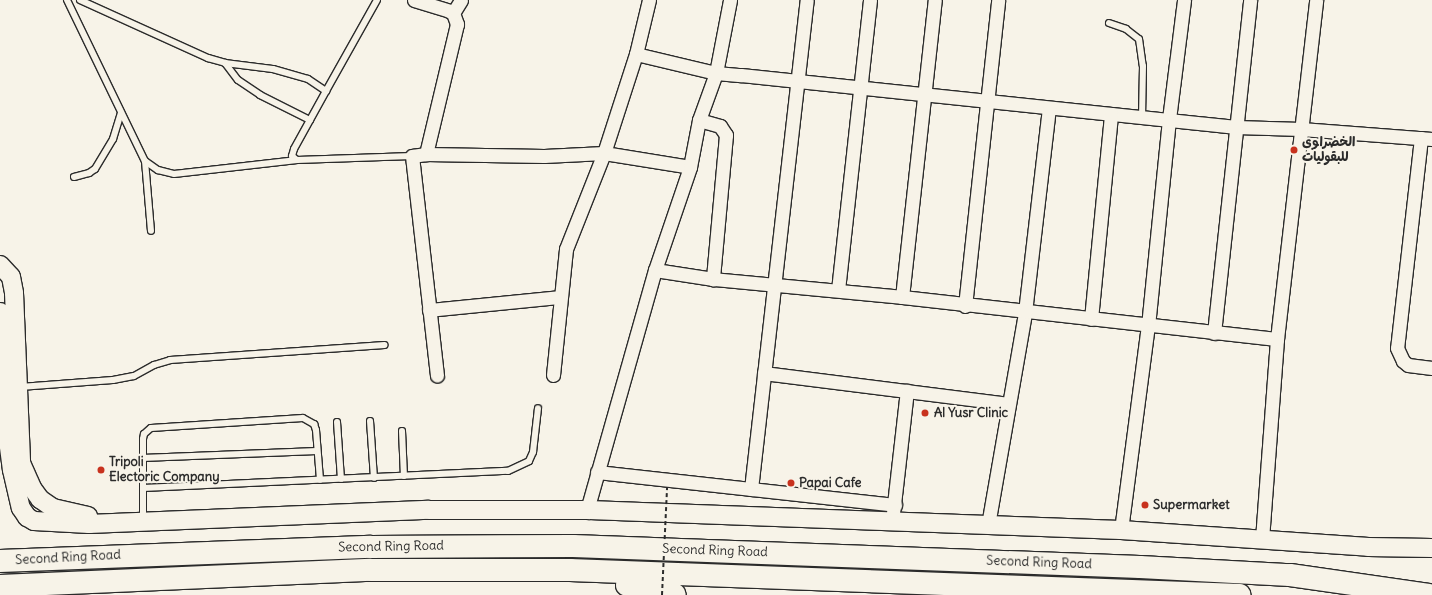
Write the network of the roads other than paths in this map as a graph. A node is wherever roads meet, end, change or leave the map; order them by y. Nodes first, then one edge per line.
1 (67, 0) edge
2 (80, 0) edge
3 (377, 0) edge
4 (414, 0) edge
5 (461, 0) edge
6 (649, 0) edge
7 (730, 0) edge
8 (807, 0) edge
9 (870, 0) edge
10 (935, 0) edge
11 (998, 0) edge
12 (1184, 0) edge
13 (1250, 0) edge
14 (1316, 0) edge
15 (453, 13) junction
16 (1109, 23) dead end
17 (636, 54) junction
18 (225, 63) junction
19 (716, 73) junction
20 (798, 81) junction
21 (861, 87) junction
22 (326, 92) junction
23 (925, 94) junction
24 (987, 101) junction
25 (1049, 108) junction
26 (121, 113) junction
27 (1111, 114) junction
28 (1142, 116) junction
29 (1169, 119) junction
30 (310, 120) junction
31 (699, 120) junction
32 (1236, 127) junction
33 (1301, 129) junction
34 (1426, 139) edge
35 (604, 152) junction
36 (426, 154) junction
37 (412, 156) junction
38 (297, 160) junction
39 (145, 161) junction
40 (690, 167) junction
41 (74, 178) dead end
42 (151, 231) dead end
43 (0, 265) edge
44 (655, 270) junction
45 (713, 279) junction
46 (774, 284) junction
47 (838, 290) junction
48 (559, 297) junction
49 (902, 297) junction
50 (965, 306) junction
51 (429, 310) junction
52 (0, 312) edge
53 (1025, 312) junction
54 (1091, 319) junction
55 (1148, 326) junction
56 (1214, 332) junction
57 (1277, 339) junction
58 (384, 345) dead end
59 (1432, 368) edge
60 (764, 373) junction
61 (553, 375) dead end
62 (437, 376) dead end
63 (19, 388) junction
64 (907, 391) junction
65 (1008, 404) junction
66 (538, 408) dead end
67 (2, 410) edge
68 (370, 421) dead end
69 (338, 422) dead end
70 (402, 431) dead end
71 (317, 450) junction
72 (142, 458) junction
73 (597, 472) junction
74 (404, 476) junction
75 (374, 478) junction
76 (320, 480) junction
77 (341, 480) junction
78 (143, 488) junction
79 (751, 489) junction
80 (587, 510) junction
81 (894, 512) junction
82 (143, 521) junction
83 (122, 522) junction
84 (988, 526) junction
85 (1121, 530) junction
86 (1262, 539) junction
87 (1432, 548) edge
88 (0, 561) edge
89 (498, 570) junction
90 (0, 586) edge
91 (675, 595) edge
92 (1240, 595) edge
93 (1429, 595) edge

1 - 26 lane
2 - 18 lane
3 - 22 lane
4 - 15 street
5 - 15 street
6 - 17 street
7 - 19 street
8 - 20 street
9 - 21 street
10 - 23 street
11 - 24 street
12 - 29 street
13 - 32 street
14 - 33 street
15 - 36 street
16 - 28 lane
17 - 19 street
17 - 35 street
18 - 22 lane
18 - 30 lane
19 - 20 street
19 - 31 street
20 - 21 street
20 - 46 street
21 - 23 street
21 - 47 street
22 - 30 lane
23 - 24 street
23 - 49 street
24 - 25 street
24 - 50 street
25 - 27 street
25 - 53 street
26 - 39 lane
26 - 41 lane
27 - 28 street
27 - 54 street
28 - 29 street
29 - 32 street
29 - 55 street
30 - 38 lane
31 - 40 street
31 - 45 street
32 - 33 street
32 - 56 street
33 - 34 street
33 - 57 street
34 - 59 street
35 - 36 street
35 - 40 street
35 - 48 street
36 - 37 street
37 - 38 lane
37 - 51 street
38 - 39 lane
39 - 42 lane
40 - 44 street
43 - 63 street
44 - 45 street
44 - 73 street
45 - 46 street
46 - 47 street
46 - 60 street
47 - 49 street
48 - 51 street
48 - 61 street
49 - 50 street
50 - 53 street
51 - 62 street
52 - 67 street
53 - 54 street
53 - 65 street
54 - 55 street
55 - 56 street
55 - 85 street
56 - 57 street
57 - 86 street
58 - 63 lane
60 - 64 street
60 - 79 street
63 - 83 street
64 - 65 street
64 - 81 street
65 - 84 street
66 - 74 lane
67 - 83 street
68 - 75 lane
69 - 77 lane
70 - 74 lane
71 - 72 lane
71 - 72 lane
71 - 76 lane
72 - 78 lane
73 - 79 street
73 - 80 street
74 - 75 lane
75 - 77 lane
76 - 77 lane
76 - 78 lane
78 - 82 lane
79 - 81 street
80 - 81 street
80 - 82 street
81 - 84 street
82 - 83 street
84 - 85 street
85 - 86 street
86 - 87 street
88 - 93 highway, Second Ring Road
89 - 90 highway, Second Ring Road
89 - 91 highway
89 - 92 highway, Second Ring Road

